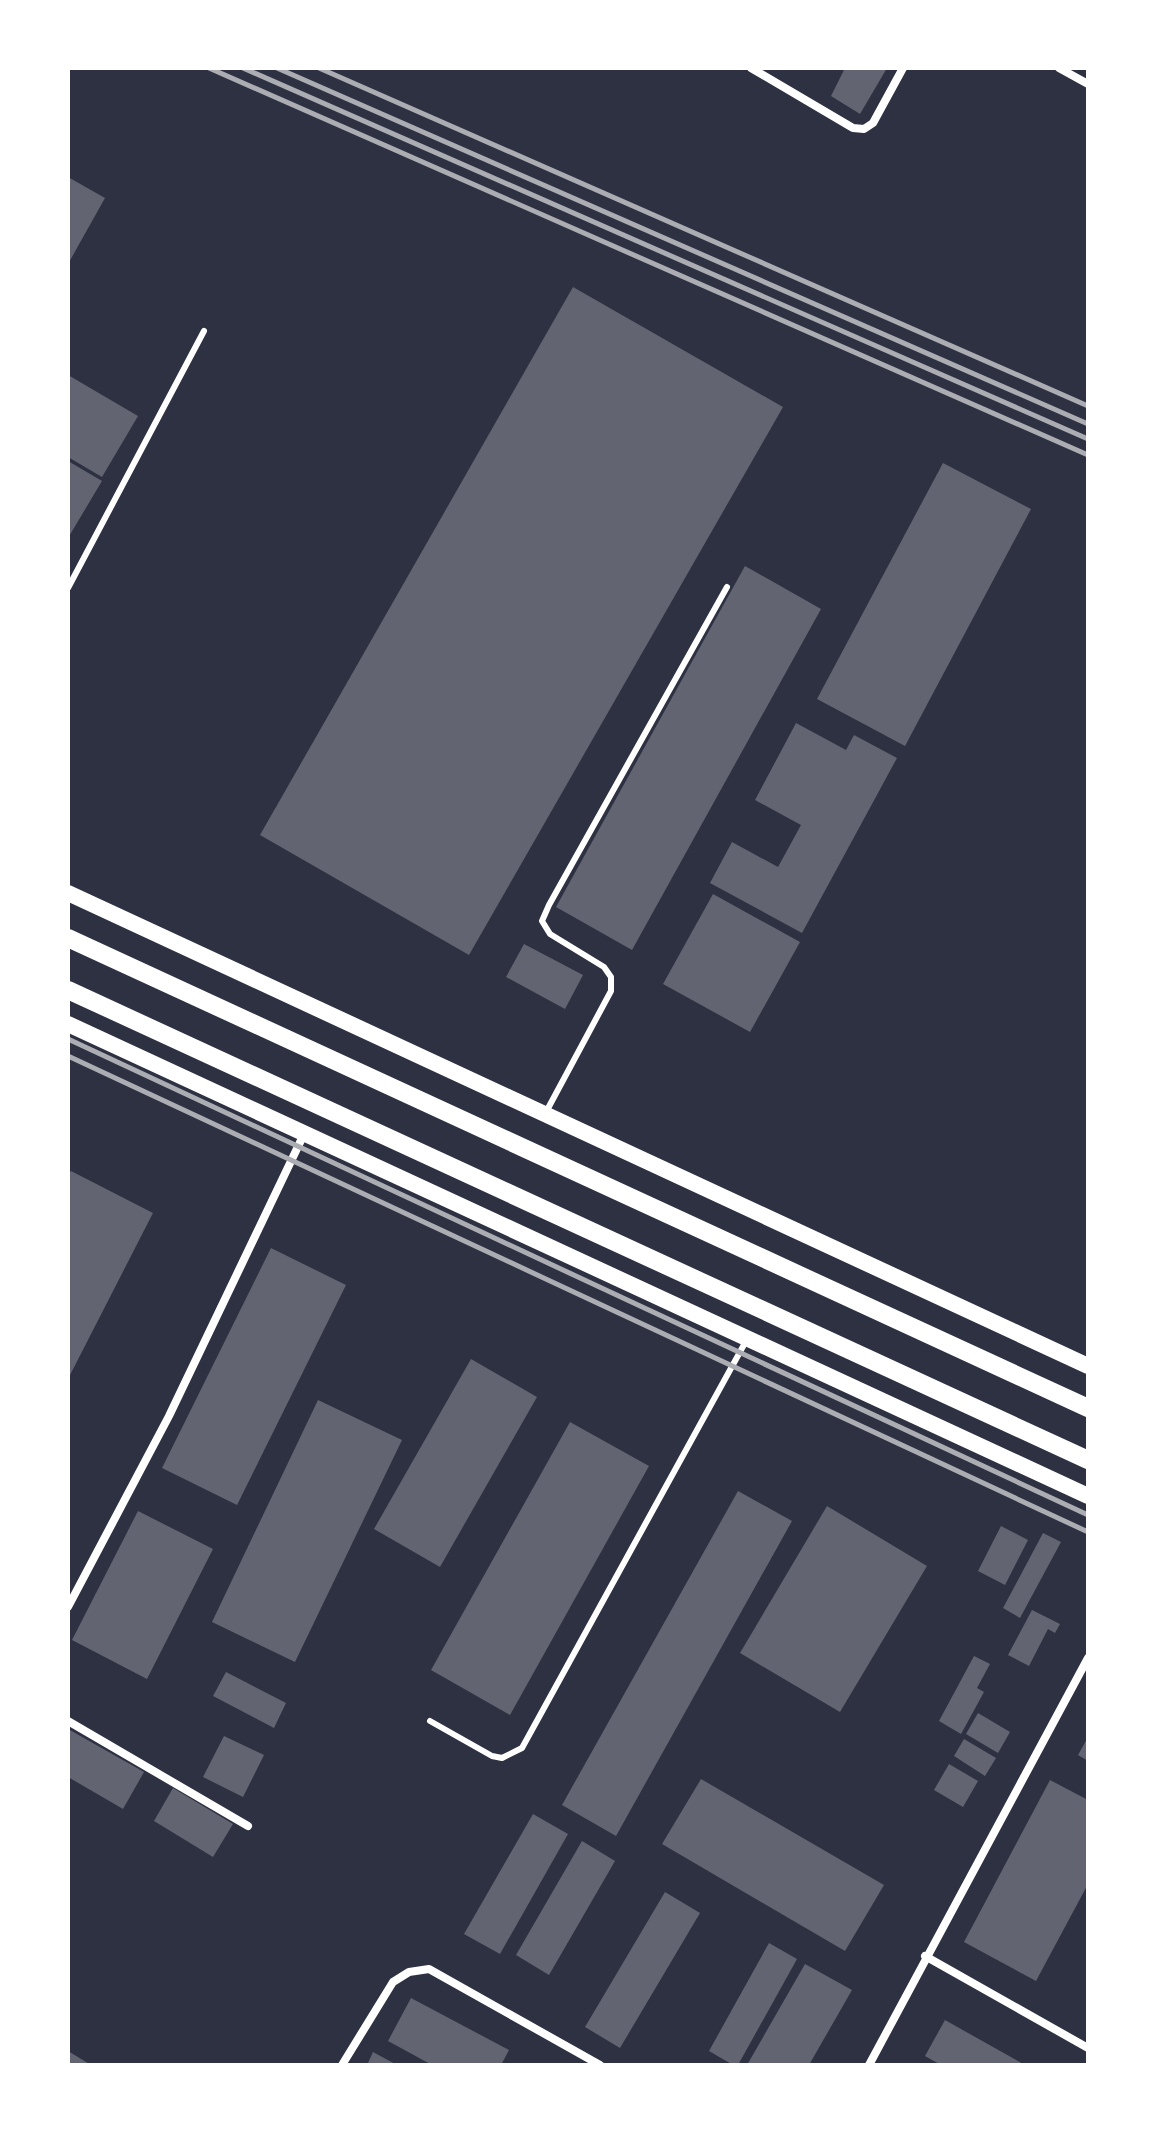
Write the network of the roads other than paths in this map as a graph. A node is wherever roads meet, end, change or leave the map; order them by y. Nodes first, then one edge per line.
1 (751, 68) edge
2 (903, 68) edge
3 (1059, 68) edge
4 (1088, 84) edge
5 (204, 331) dead end
6 (727, 587) dead end
7 (68, 588) edge
8 (68, 893) edge
9 (68, 938) edge
10 (68, 990) edge
11 (68, 1024) edge
12 (545, 1114) junction
13 (304, 1134) junction
14 (747, 1338) junction
15 (1088, 1366) edge
16 (1088, 1408) edge
17 (1088, 1460) edge
18 (1088, 1496) edge
19 (68, 1607) edge
20 (1088, 1658) edge
21 (68, 1721) edge
22 (430, 1721) dead end
23 (248, 1826) dead end
24 (925, 1956) junction
25 (1088, 2048) edge
26 (342, 2065) edge
27 (600, 2065) edge
28 (869, 2065) edge

1 - 2 street
3 - 4 street
5 - 7 lane
6 - 12 lane
8 - 12 main road
9 - 16 highway
10 - 17 highway
11 - 13 main road
12 - 15 main road
13 - 14 main road
13 - 19 street
14 - 18 main road
14 - 22 lane
20 - 24 street
21 - 23 street
24 - 25 street
24 - 28 street
26 - 27 street

